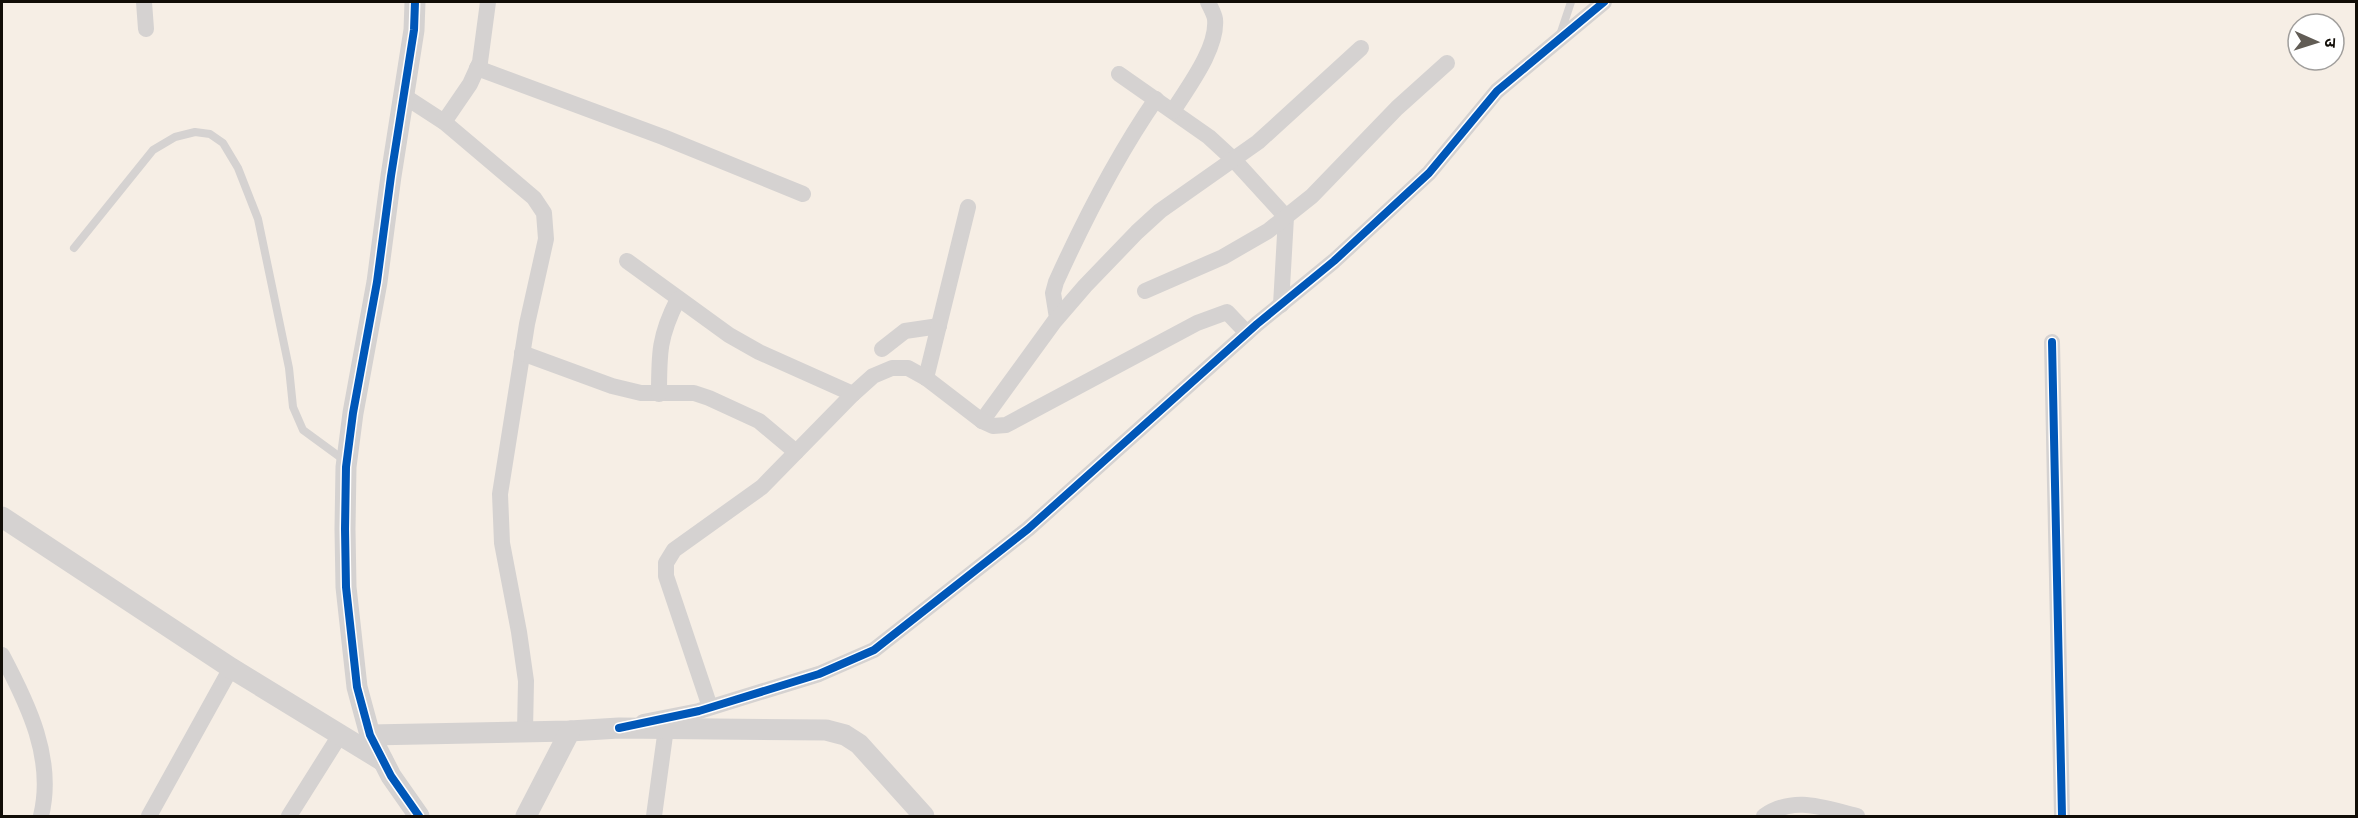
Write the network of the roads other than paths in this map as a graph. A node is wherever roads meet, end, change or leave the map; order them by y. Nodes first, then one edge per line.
1 (144, 2) edge
2 (416, 2) edge
3 (488, 2) edge
4 (1208, 2) edge
5 (1571, 2) edge
6 (1604, 2) edge
7 (146, 29) dead end
8 (1558, 39) junction
9 (1361, 48) dead end
10 (1447, 63) dead end
11 (477, 68) junction
12 (1119, 74) dead end
13 (404, 96) junction
14 (1156, 99) junction
15 (1173, 111) junction
16 (444, 122) junction
17 (1234, 160) junction
18 (803, 194) dead end
19 (968, 207) dead end
20 (1286, 217) junction
21 (74, 248) dead end
22 (627, 261) dead end
23 (1145, 291) dead end
24 (678, 298) junction
25 (1281, 305) junction
26 (1057, 318) junction
27 (939, 326) junction
28 (1247, 333) junction
29 (2052, 342) dead end
30 (882, 348) dead end
31 (522, 353) junction
32 (926, 378) junction
33 (659, 394) junction
34 (853, 394) junction
35 (982, 421) junction
36 (796, 452) junction
37 (347, 462) junction
38 (2, 517) edge
39 (2, 655) edge
40 (231, 668) junction
41 (710, 707) junction
42 (619, 728) junction
43 (666, 728) junction
44 (525, 731) junction
45 (570, 731) junction
46 (340, 735) junction
47 (370, 735) junction
48 (384, 761) junction
49 (41, 816) edge
50 (149, 816) edge
51 (289, 816) edge
52 (418, 816) edge
53 (526, 816) edge
54 (654, 816) edge
55 (924, 816) edge
56 (1764, 816) edge
57 (1857, 816) edge
58 (2062, 816) edge

1 - 7 street
2 - 13 street
3 - 11 street
4 - 15 street
5 - 8 lane
6 - 8 street
8 - 25 street
9 - 17 street
10 - 20 street
11 - 16 street
11 - 18 street
12 - 14 street
13 - 16 street
13 - 37 street
14 - 15 street
14 - 26 street
15 - 17 street
16 - 31 street
17 - 20 street
17 - 26 street
19 - 27 street
20 - 23 street
20 - 25 street
21 - 37 lane
22 - 24 street
24 - 33 street
24 - 34 street
25 - 28 street
26 - 35 street
27 - 30 street
27 - 32 street
28 - 35 street
28 - 41 street
29 - 58 street
31 - 33 street
31 - 44 street
32 - 34 street
32 - 35 street
33 - 36 street
34 - 36 street
36 - 41 street
37 - 47 street
38 - 40 street
39 - 49 street
40 - 46 street
40 - 50 street
41 - 42 street
42 - 43 street
42 - 45 street
43 - 54 street
43 - 55 street
44 - 45 street
44 - 47 street
45 - 53 street
46 - 48 street
46 - 51 street
47 - 48 street
48 - 52 street
56 - 57 street

